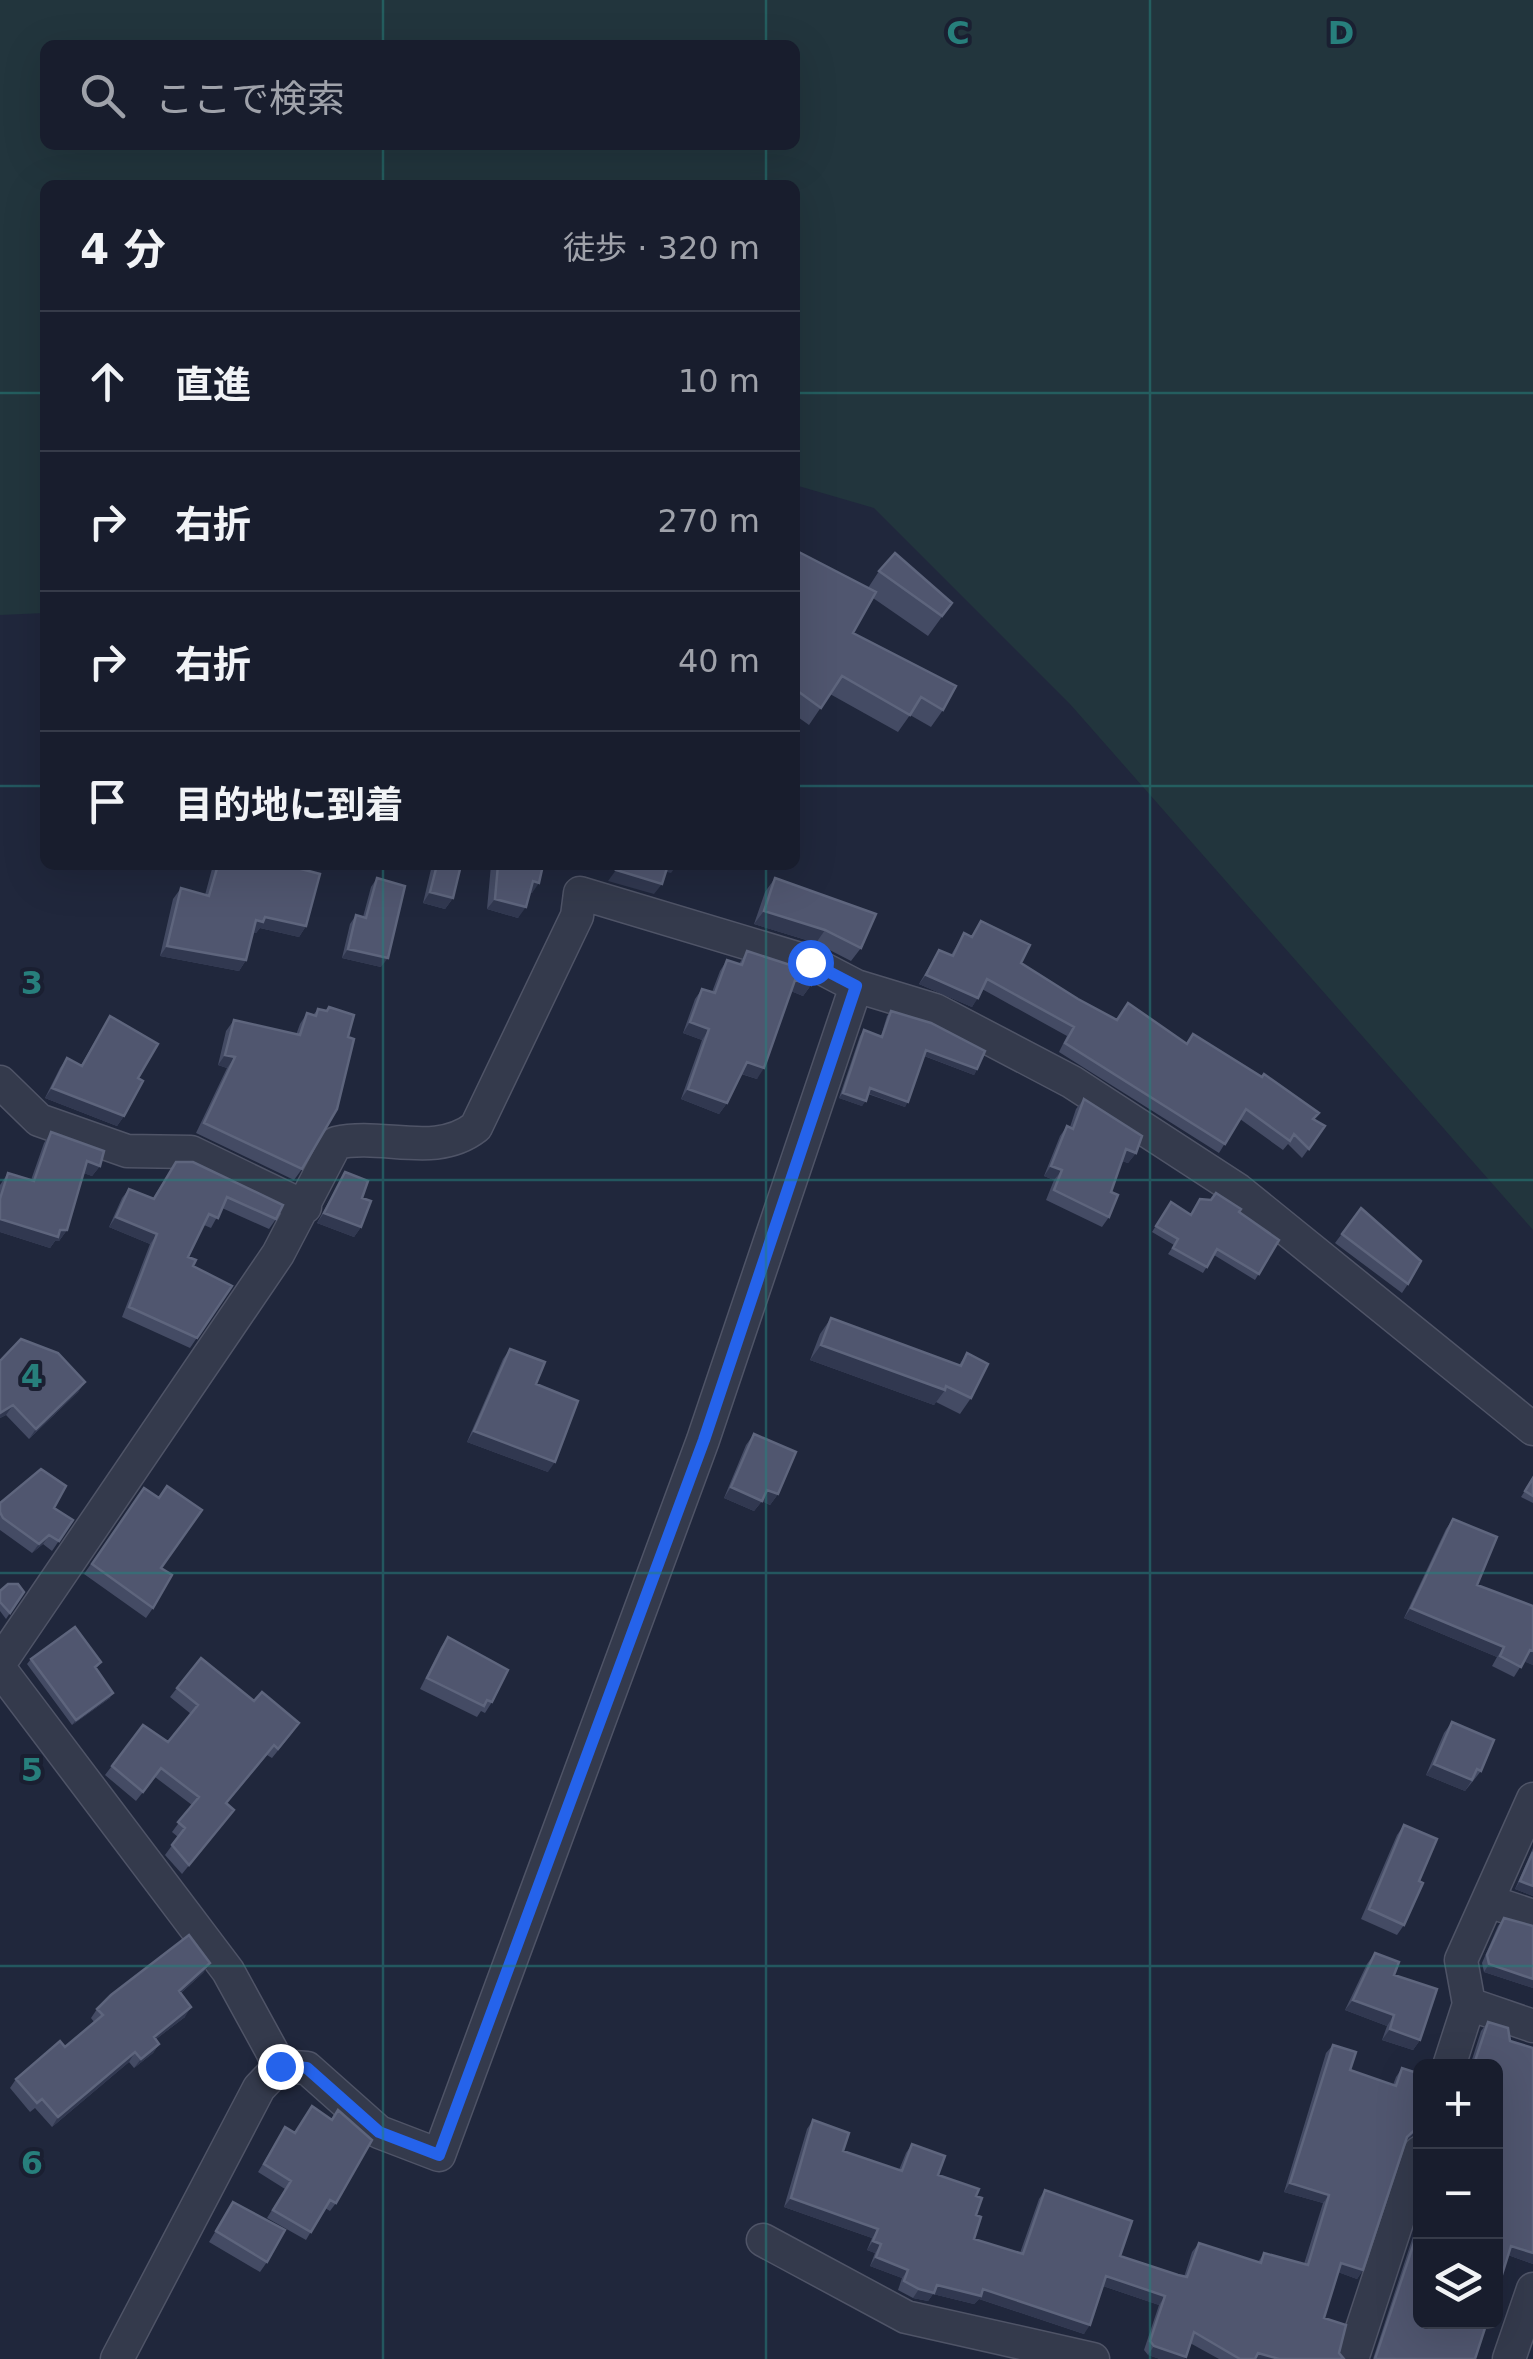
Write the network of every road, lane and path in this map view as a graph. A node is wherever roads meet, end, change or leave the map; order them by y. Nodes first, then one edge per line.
1 (856, 986) junction
2 (0, 1082) edge
3 (305, 1207) junction
4 (1533, 1429) edge
5 (0, 1666) edge
6 (1533, 1799) edge
7 (1488, 1901) junction
8 (1533, 1916) edge
9 (1470, 2004) junction
10 (1533, 2026) edge
11 (1451, 2059) edge
12 (280, 2066) junction
13 (1413, 2173) edge
14 (763, 2240) dead end
15 (1533, 2290) edge
16 (118, 2359) edge
17 (1093, 2359) edge
18 (1352, 2359) edge
19 (1509, 2359) edge

1 - 3 street
1 - 4 street
1 - 12 street
2 - 3 street
3 - 5 street
5 - 12 street
6 - 7 street
7 - 8 street
7 - 9 street
9 - 10 street
9 - 11 street
12 - 16 street
13 - 18 street
14 - 17 street
15 - 19 street

